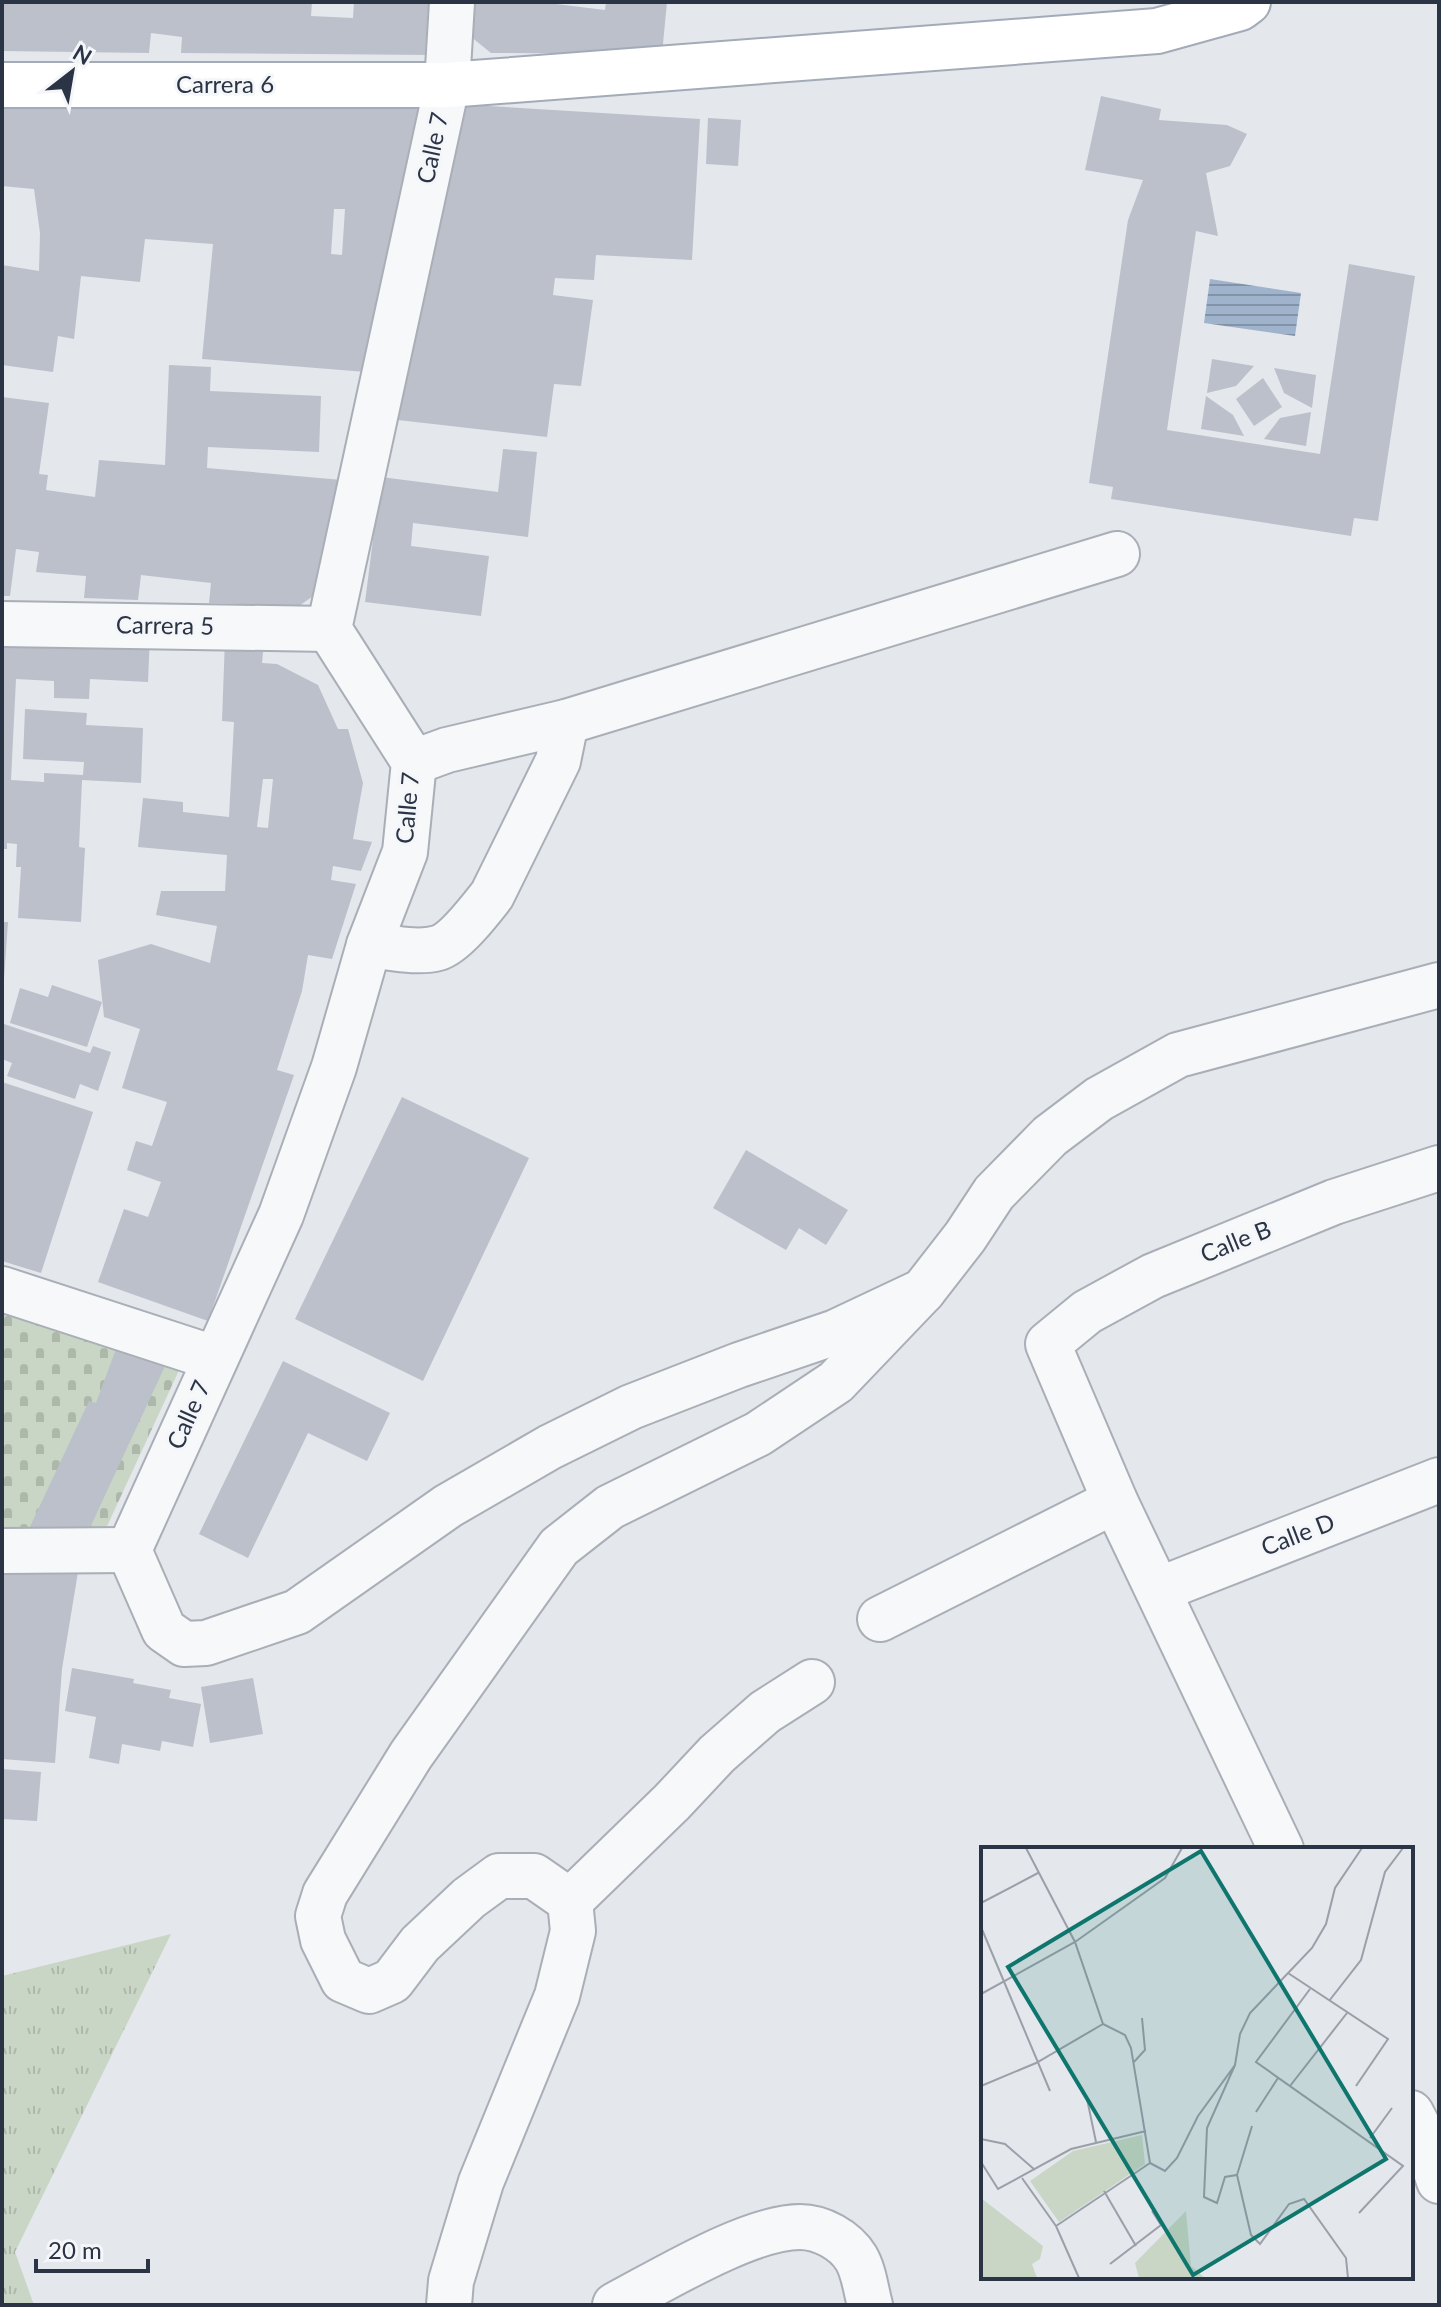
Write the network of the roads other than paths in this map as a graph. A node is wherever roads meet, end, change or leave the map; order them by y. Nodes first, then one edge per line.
1 (452, 2) edge
2 (1248, 2) edge
3 (2, 85) edge
4 (447, 85) junction
5 (1117, 554) dead end
6 (2, 624) edge
7 (329, 629) junction
8 (566, 722) junction
9 (414, 762) junction
10 (369, 945) junction
11 (1439, 985) edge
12 (1439, 1168) edge
13 (2, 1289) edge
14 (923, 1291) junction
15 (214, 1358) junction
16 (1439, 1480) edge
17 (1115, 1501) junction
18 (129, 1550) junction
19 (2, 1551) edge
20 (1158, 1590) junction
21 (880, 1619) dead end
22 (812, 1682) dead end
23 (1280, 1847) edge
24 (570, 1901) junction
25 (1425, 2129) edge
26 (1439, 2181) edge
27 (449, 2305) edge
28 (615, 2305) edge
29 (870, 2305) edge

1 - 4 street, Calle 7
2 - 4 main road, Carrera 6
3 - 4 main road, Carrera 6
4 - 7 street, Calle 7
5 - 8 street
6 - 7 street, Carrera 5
7 - 9 street, Calle 7
8 - 9 street
8 - 10 street
9 - 10 street, Calle 7
10 - 15 street, Calle 7
11 - 14 street
12 - 17 street, Calle B
13 - 15 street
14 - 18 street
14 - 24 street
15 - 18 street, Calle 7
16 - 20 street, Calle D
17 - 20 street
17 - 21 street
18 - 19 street
20 - 23 street
22 - 24 street
24 - 27 street
25 - 26 street
28 - 29 street

